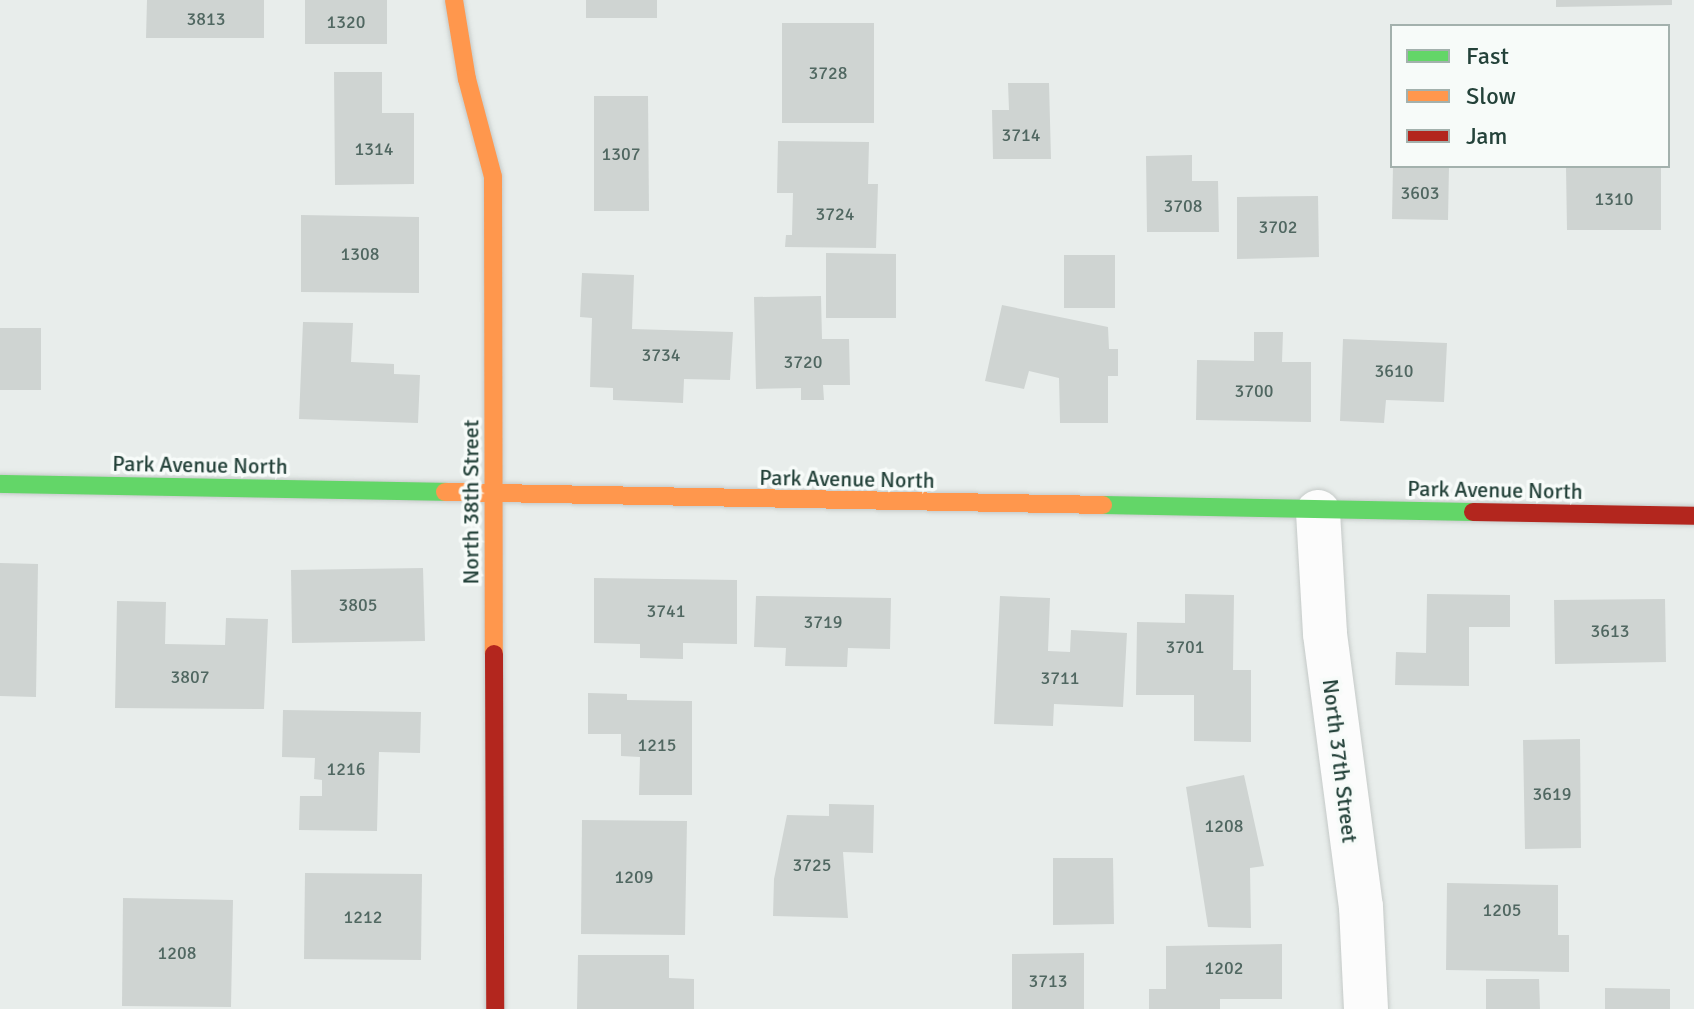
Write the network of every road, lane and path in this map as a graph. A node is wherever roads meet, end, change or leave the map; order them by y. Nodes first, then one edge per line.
1 (454, 0) edge
2 (0, 484) edge
3 (495, 497) junction
4 (1318, 512) junction
5 (1694, 516) edge
6 (495, 1009) edge
7 (1366, 1009) edge

1 - 3 street, North 38th Street
2 - 3 street, Park Avenue North
3 - 4 street, Park Avenue North
3 - 6 street, North 38th Street
4 - 5 street, Park Avenue North
4 - 7 street, North 37th Street

